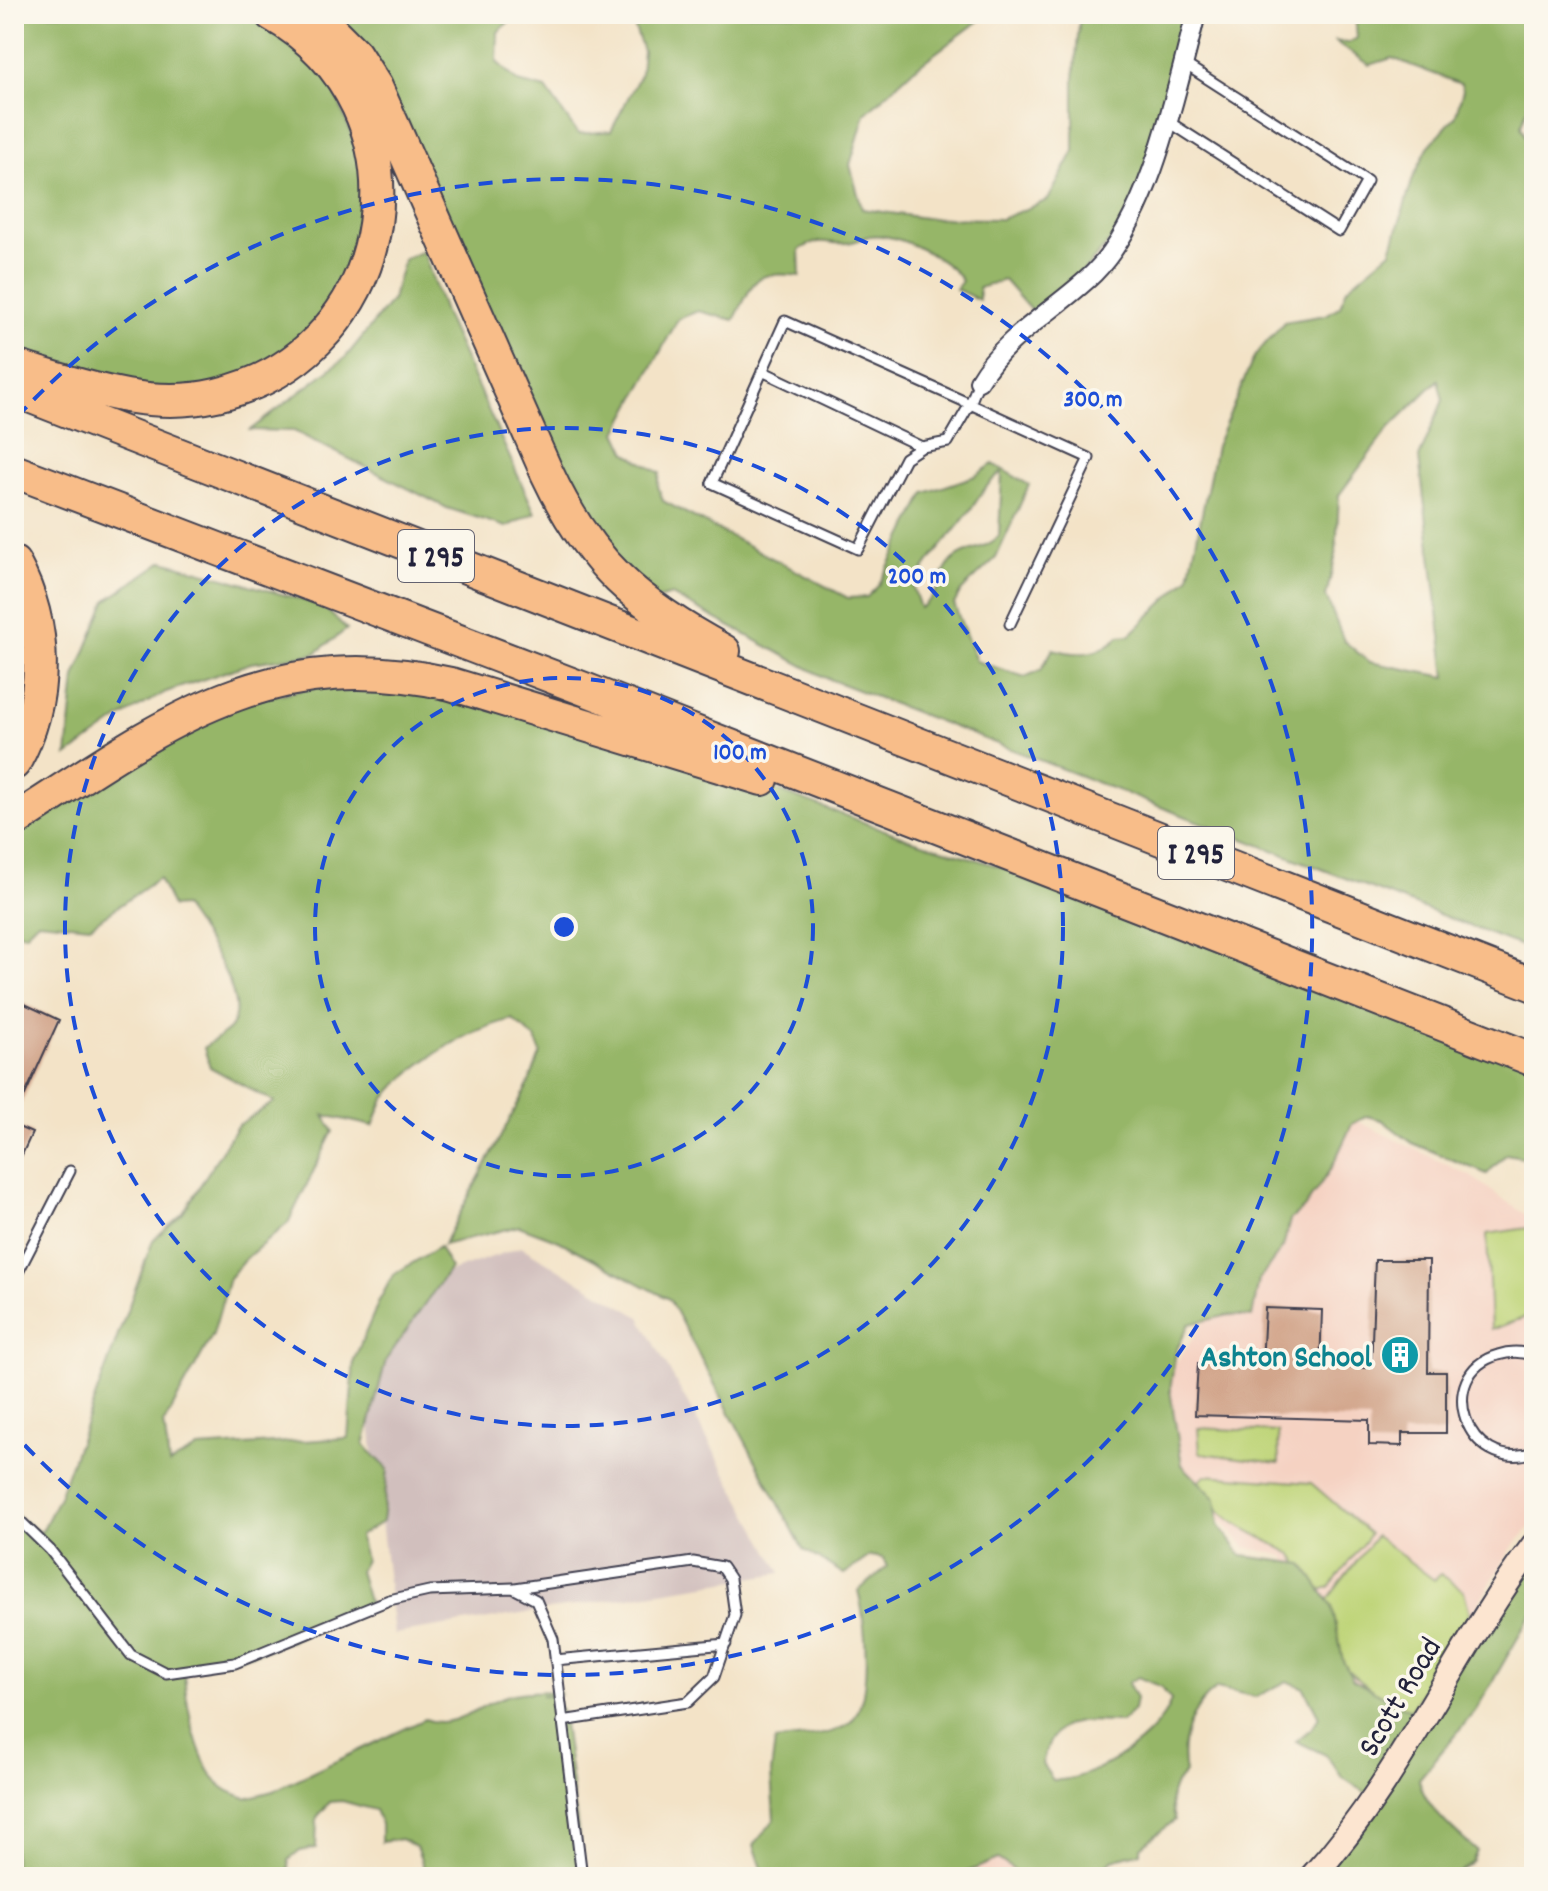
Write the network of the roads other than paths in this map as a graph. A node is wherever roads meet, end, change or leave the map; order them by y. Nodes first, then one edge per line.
1 (271, 14) edge
2 (315, 14) edge
3 (1196, 14) edge
4 (1183, 63) junction
5 (1166, 120) junction
6 (14, 366) edge
7 (762, 371) junction
8 (979, 381) joint
9 (14, 390) edge
10 (970, 404) junction
11 (922, 447) junction
12 (14, 471) edge
13 (14, 563) edge
14 (1010, 624) dead end
15 (858, 722) junction
16 (14, 763) edge
17 (14, 821) edge
18 (923, 822) junction
19 (1534, 985) edge
20 (1534, 1060) edge
21 (70, 1171) dead end
22 (14, 1280) edge
23 (1534, 1356) edge
24 (1534, 1452) edge
25 (14, 1515) edge
26 (1534, 1545) edge
27 (513, 1588) junction
28 (726, 1644) junction
29 (555, 1660) junction
30 (562, 1721) junction
31 (582, 1877) edge
32 (1312, 1877) edge

1 - 6 highway
2 - 15 highway
3 - 4 street
4 - 5 street
4 - 5 lane
5 - 8 street
7 - 10 lane
7 - 11 lane
7 - 11 lane
8 - 10 lane
9 - 15 highway, I 295
10 - 11 lane
10 - 14 lane
12 - 18 highway, I 295
13 - 16 highway
15 - 19 highway, I 295
17 - 18 highway
18 - 20 highway, I 295
21 - 22 lane
23 - 24 lane
25 - 27 lane
26 - 32 street, Scott Road
27 - 28 lane
27 - 29 lane
28 - 29 lane
28 - 30 lane
29 - 30 lane
30 - 31 lane

